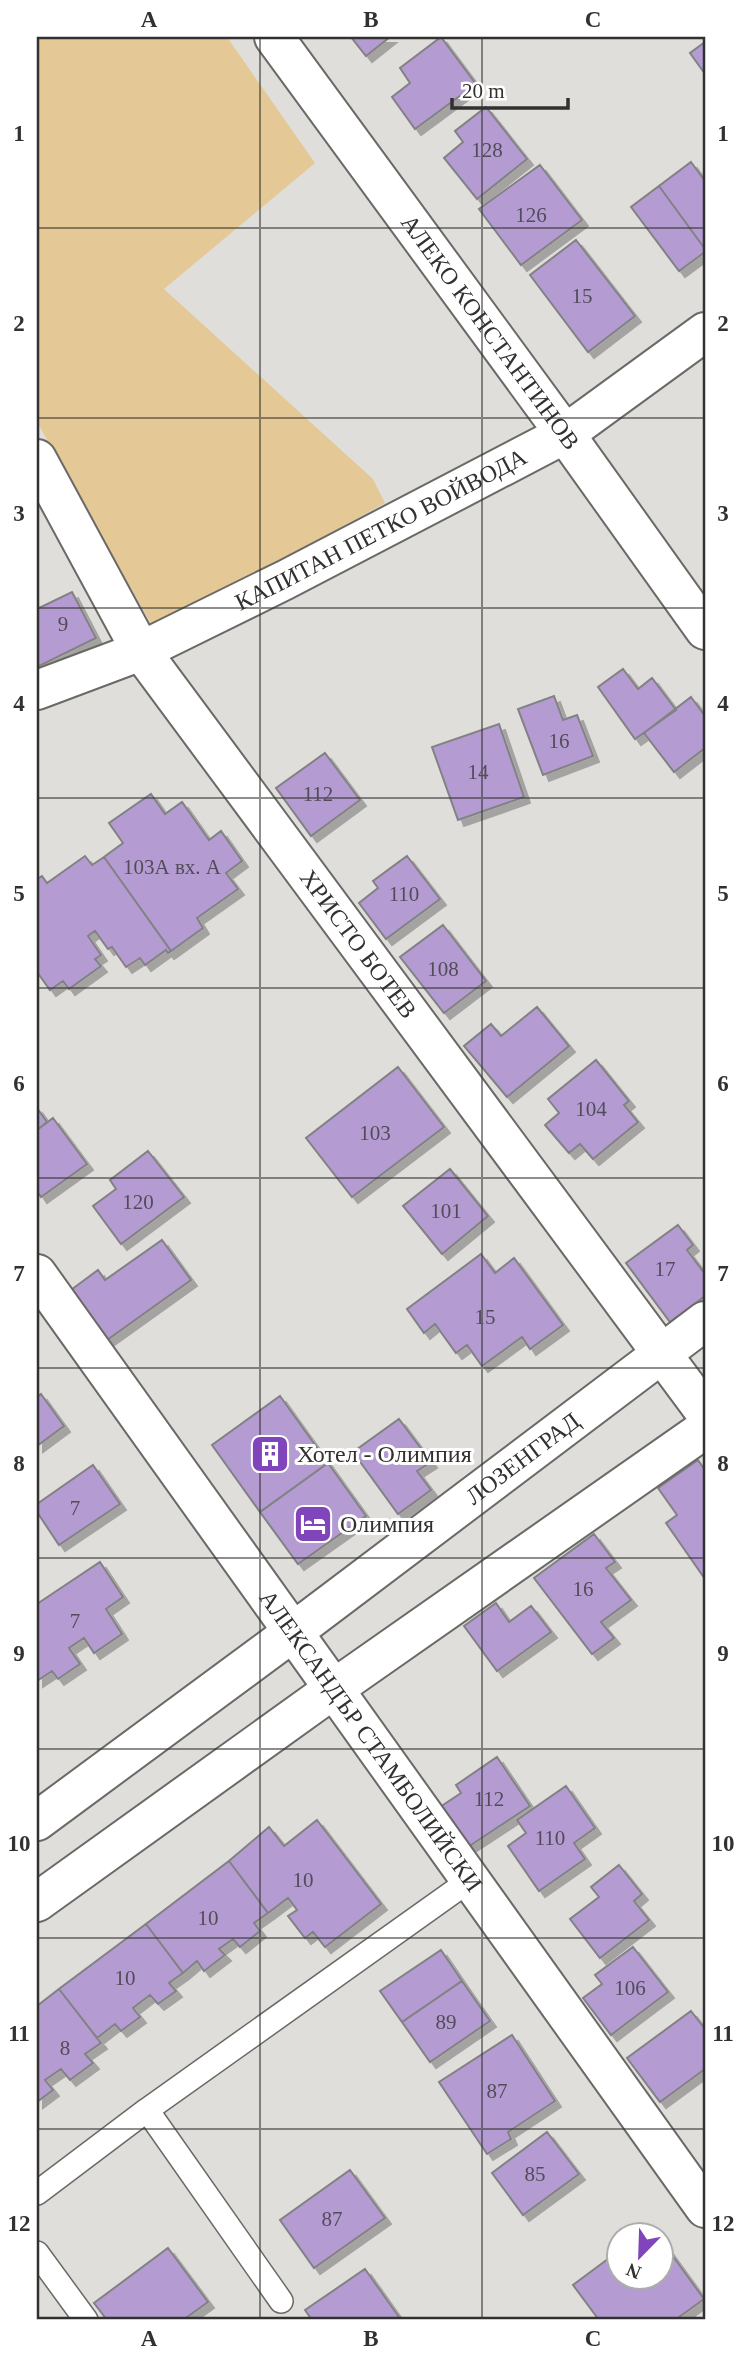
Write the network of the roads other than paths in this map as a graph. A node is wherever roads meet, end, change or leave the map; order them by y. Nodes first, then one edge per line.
1 (275, 37) edge
2 (705, 332) edge
3 (565, 434) junction
4 (37, 459) edge
5 (705, 630) edge
6 (141, 651) junction
7 (37, 690) edge
8 (37, 1274) edge
9 (705, 1321) edge
10 (661, 1353) junction
11 (705, 1412) edge
12 (705, 1429) edge
13 (293, 1632) junction
14 (335, 1688) junction
15 (37, 1821) edge
16 (470, 1881) junction
17 (37, 1902) edge
18 (147, 2110) junction
19 (37, 2193) edge
20 (705, 2208) edge
21 (37, 2253) edge
22 (281, 2301) dead end
23 (86, 2320) edge

1 - 3 street, АЛЕКО КОНСТАНТИНОВ
2 - 3 street, КАПИТАН ПЕТКО ВОЙВОДА
3 - 5 street, АЛЕКО КОНСТАНТИНОВ
3 - 6 street, КАПИТАН ПЕТКО ВОЙВОДА
4 - 6 street, ХРИСТО БОТЕВ
6 - 7 street, КАПИТАН ПЕТКО ВОЙВОДА
6 - 10 street, ХРИСТО БОТЕВ
8 - 13 street, АЛЕКСАНДЪР СТАМБОЛИЙСКИ
9 - 10 street, ЛОЗЕНГРАД
10 - 11 street, ХРИСТО БОТЕВ
10 - 13 street, ЛОЗЕНГРАД
12 - 14 street
13 - 14 street, АЛЕКСАНДЪР СТАМБОЛИЙСКИ
13 - 15 street, ЛОЗЕНГРАД
14 - 16 street, АЛЕКСАНДЪР СТАМБОЛИЙСКИ
14 - 17 street
16 - 18 lane
16 - 20 street, АЛЕКСАНДЪР СТАМБОЛИЙСКИ
18 - 19 lane
18 - 22 lane
21 - 23 lane

